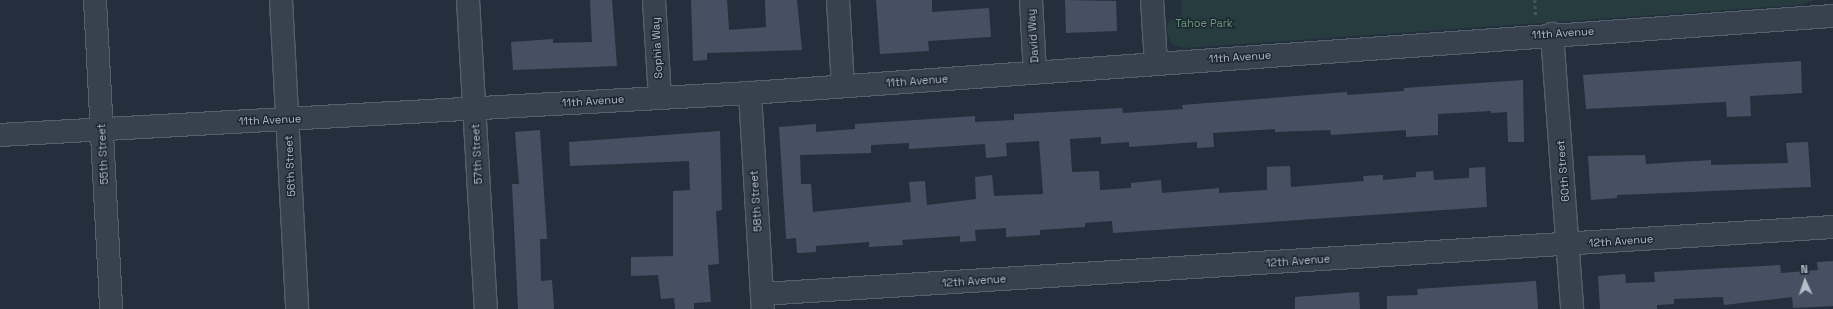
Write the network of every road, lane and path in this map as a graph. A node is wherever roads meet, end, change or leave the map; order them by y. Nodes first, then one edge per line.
1 (95, 0) edge
2 (281, 0) edge
3 (468, 0) edge
4 (654, 0) edge
5 (838, 0) edge
6 (1031, 0) edge
7 (1152, 0) edge
8 (1535, 0) edge
9 (1833, 16) edge
10 (1544, 28) junction
11 (1156, 63) junction
12 (1035, 72) junction
13 (843, 86) junction
14 (750, 93) junction
15 (660, 97) junction
16 (475, 109) junction
17 (288, 119) junction
18 (102, 128) junction
19 (0, 135) edge
20 (1833, 227) edge
21 (1569, 244) junction
22 (762, 302) edge
23 (111, 309) edge
24 (298, 309) edge
25 (486, 309) edge
26 (1572, 309) edge

1 - 18 street, 55th Street
2 - 17 street, 56th Street
3 - 16 street, 57th Street
4 - 15 street, Sophia Way
5 - 13 street
6 - 12 street, David Way
7 - 11 street
8 - 10 path
9 - 10 street, 11th Avenue
10 - 11 street, 11th Avenue
10 - 21 street, 60th Street
11 - 12 street, 11th Avenue
12 - 13 street, 11th Avenue
13 - 14 street, 11th Avenue
14 - 15 street, 11th Avenue
14 - 22 street, 58th Street
15 - 16 street, 11th Avenue
16 - 17 street, 11th Avenue
16 - 25 street, 57th Street
17 - 18 street, 11th Avenue
17 - 24 street, 56th Street
18 - 19 street, 11th Avenue
18 - 23 street, 55th Street
20 - 21 street, 12th Avenue
21 - 22 street, 12th Avenue
21 - 26 street, 60th Street

